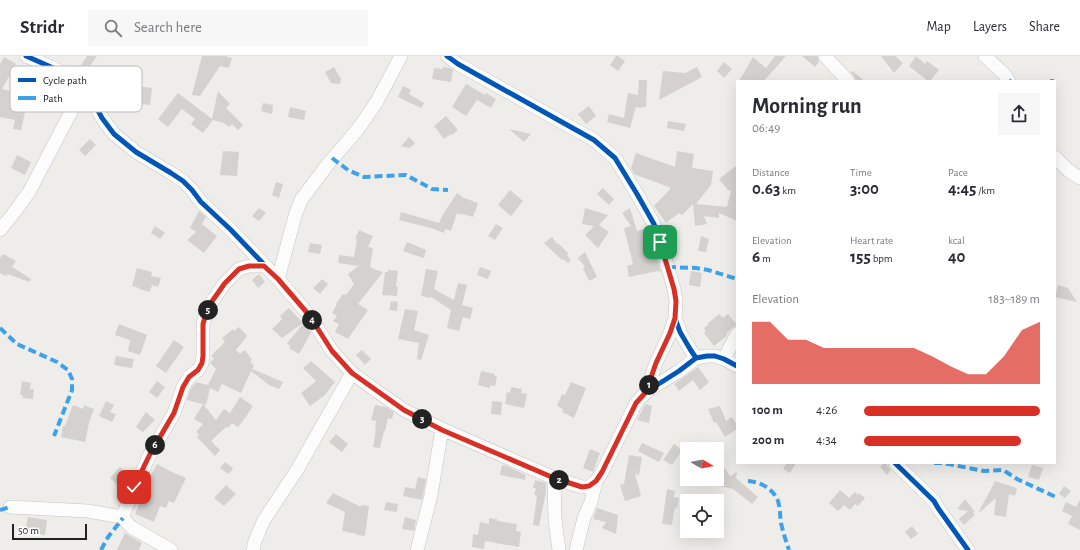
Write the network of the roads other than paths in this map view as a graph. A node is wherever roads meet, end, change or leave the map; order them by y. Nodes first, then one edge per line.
1 (26, 56) edge
2 (401, 56) edge
3 (447, 56) edge
4 (825, 56) edge
5 (985, 56) edge
6 (50, 66) edge
7 (847, 80) edge
8 (1009, 80) edge
9 (71, 112) edge
10 (98, 112) edge
11 (1056, 158) edge
12 (1080, 178) edge
13 (0, 230) edge
14 (264, 266) junction
15 (278, 279) junction
16 (675, 318) junction
17 (736, 336) edge
18 (696, 358) junction
19 (724, 359) junction
20 (736, 365) edge
21 (352, 373) junction
22 (646, 392) junction
23 (442, 430) junction
24 (896, 464) edge
25 (554, 478) junction
26 (596, 481) junction
27 (10, 507) dead end
28 (122, 517) junction
29 (171, 550) edge
30 (253, 550) edge
31 (416, 550) edge
32 (559, 550) edge
33 (576, 550) edge
34 (968, 550) edge

1 - 6 street
2 - 15 street
3 - 16 street
4 - 7 street
5 - 8 street
9 - 13 street
10 - 14 street
11 - 12 street
14 - 15 street
14 - 28 street
15 - 21 street
16 - 18 street
16 - 22 street
17 - 19 street
18 - 19 street
18 - 22 street
19 - 20 street
21 - 23 street
21 - 30 street
22 - 26 street
23 - 25 street
23 - 31 street
24 - 34 street
25 - 26 street
25 - 32 street
26 - 33 street
27 - 28 street
28 - 29 street

